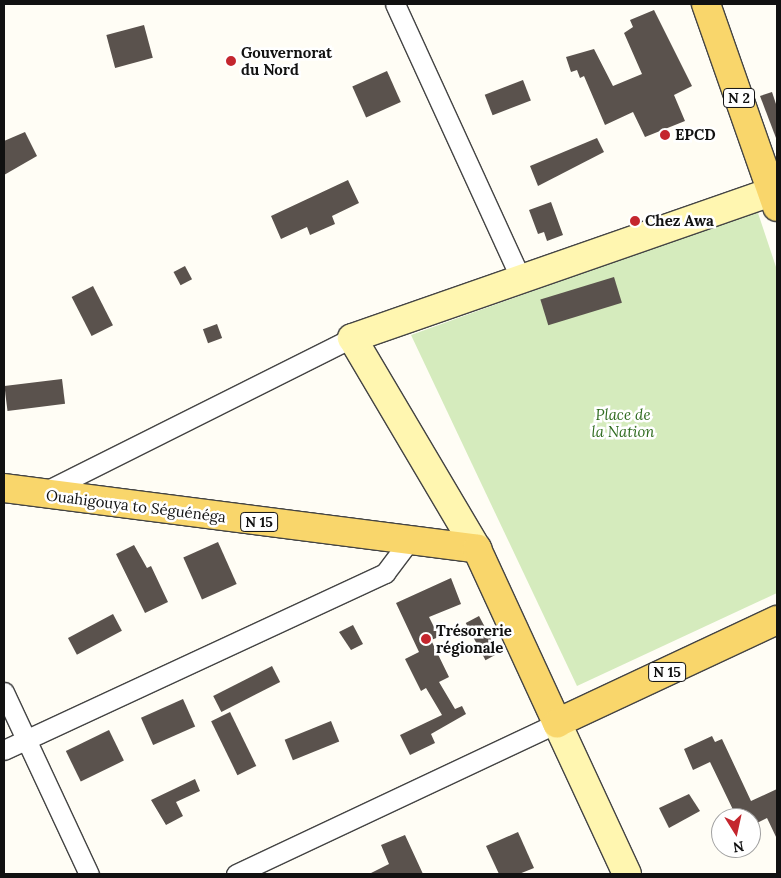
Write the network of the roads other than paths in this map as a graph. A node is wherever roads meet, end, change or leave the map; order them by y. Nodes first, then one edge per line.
1 (395, 4) edge
2 (706, 4) edge
3 (775, 199) edge
4 (521, 279) junction
5 (352, 338) junction
6 (4, 488) edge
7 (41, 494) junction
8 (409, 541) junction
9 (477, 549) junction
10 (777, 620) edge
11 (4, 692) edge
12 (557, 723) junction
13 (27, 739) junction
14 (4, 750) edge
15 (89, 874) edge
16 (236, 874) edge
17 (627, 874) edge

1 - 4 street
2 - 3 main road, N 2
3 - 4 main road
4 - 5 main road
5 - 7 street
5 - 9 main road
6 - 7 main road, Ouahigouya to Séguénéga / N 15
7 - 8 main road, Ouahigouya to Séguénéga / N 15
8 - 9 main road, Ouahigouya to Séguénéga / N 15
8 - 13 street
9 - 12 main road
10 - 12 main road, N 15
11 - 13 street
12 - 16 street
12 - 17 main road
13 - 14 street
13 - 15 street

